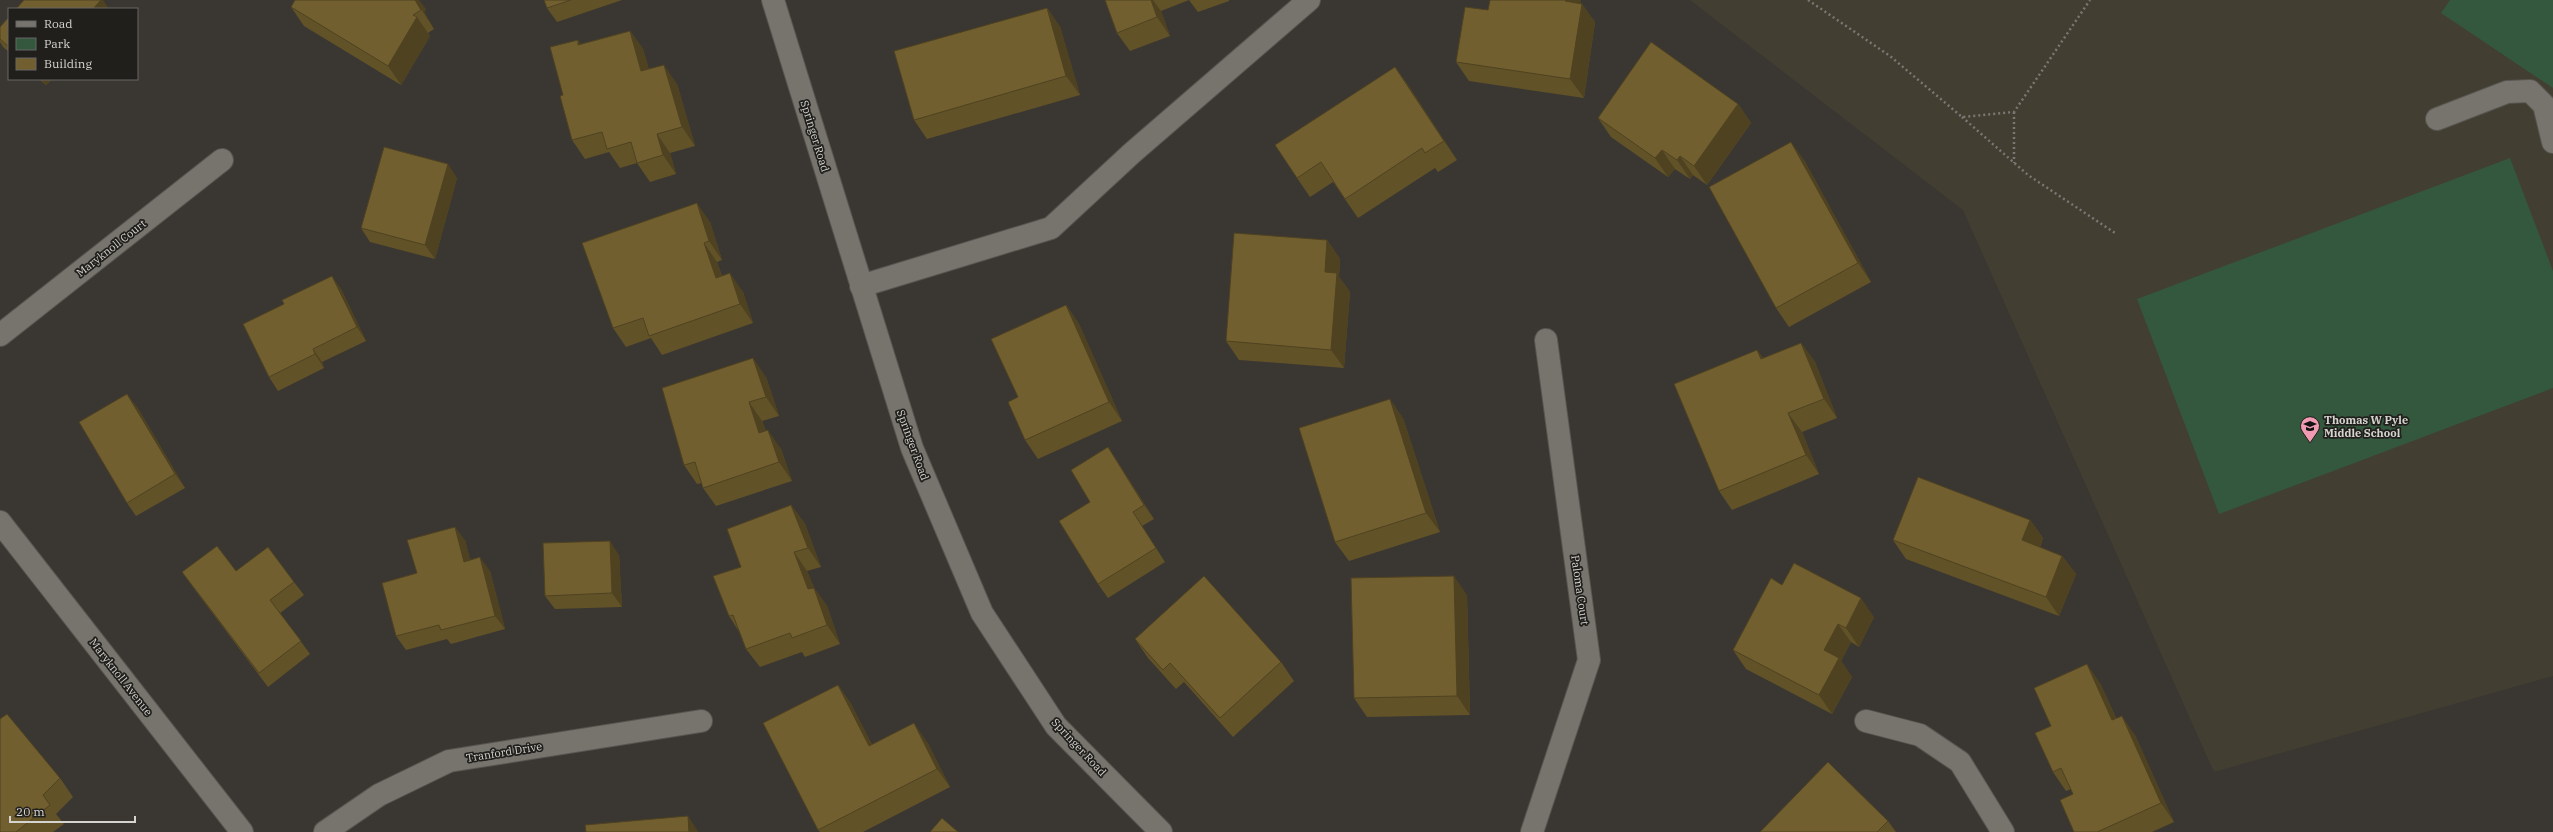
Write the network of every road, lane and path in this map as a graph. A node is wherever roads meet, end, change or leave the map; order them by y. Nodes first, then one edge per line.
1 (773, 0) edge
2 (1309, 0) edge
3 (1808, 0) edge
4 (2090, 0) edge
5 (2014, 112) junction
6 (1962, 117) junction
7 (2437, 119) dead end
8 (2553, 142) edge
9 (222, 160) dead end
10 (2014, 163) junction
11 (2114, 233) dead end
12 (861, 286) junction
13 (0, 335) edge
14 (1546, 340) dead end
15 (0, 522) edge
16 (701, 721) dead end
17 (1866, 722) dead end
18 (242, 832) edge
19 (325, 832) edge
20 (1161, 832) edge
21 (1532, 832) edge
22 (2002, 832) edge

1 - 12 street, Springer Road
2 - 12 street
3 - 6 path
4 - 5 path
5 - 6 path
5 - 10 path
6 - 10 path
7 - 8 street
9 - 13 street, Maryknoll Court
10 - 11 path
12 - 20 street, Springer Road
14 - 21 street, Paloma Court
15 - 18 street, Maryknoll Avenue
16 - 19 street, Tranford Drive
17 - 22 street

